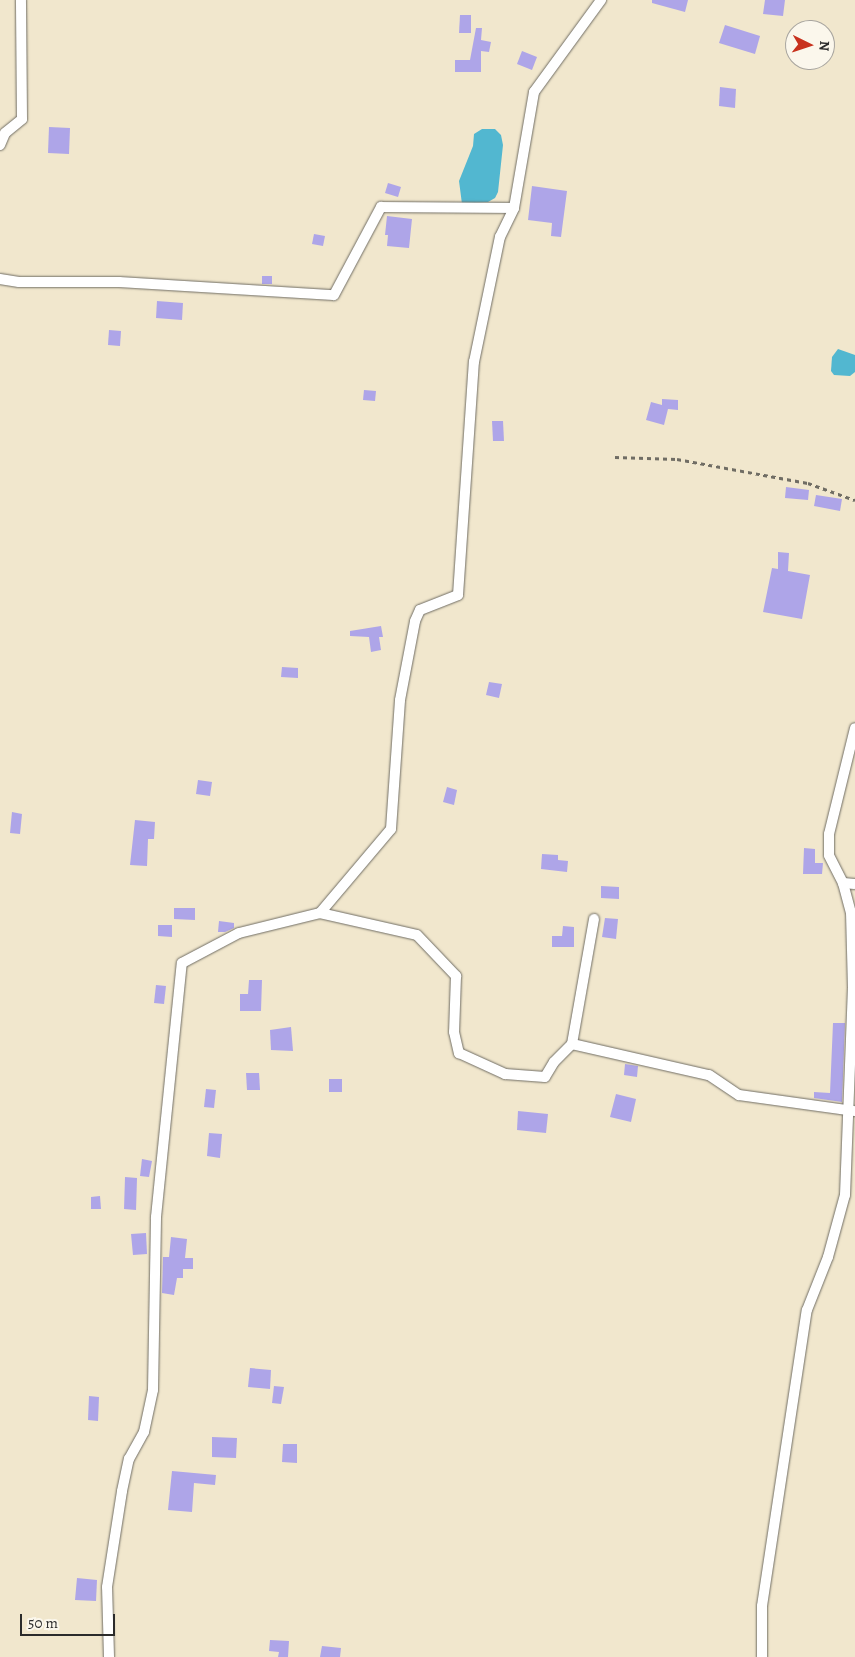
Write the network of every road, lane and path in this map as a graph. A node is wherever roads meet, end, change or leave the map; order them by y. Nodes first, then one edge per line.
1 (21, 0) edge
2 (602, 0) edge
3 (0, 145) edge
4 (514, 208) junction
5 (0, 279) edge
6 (615, 457) dead end
7 (855, 500) edge
8 (855, 728) edge
9 (843, 883) junction
10 (855, 884) edge
11 (320, 913) junction
12 (594, 919) dead end
13 (572, 1044) junction
14 (852, 1111) edge
15 (109, 1657) edge
16 (762, 1657) edge

1 - 3 street
2 - 4 street
4 - 5 street
4 - 11 street
6 - 7 path
8 - 9 street
9 - 10 street
9 - 14 street
11 - 13 street
11 - 15 street
12 - 13 street
13 - 14 street
14 - 16 street

